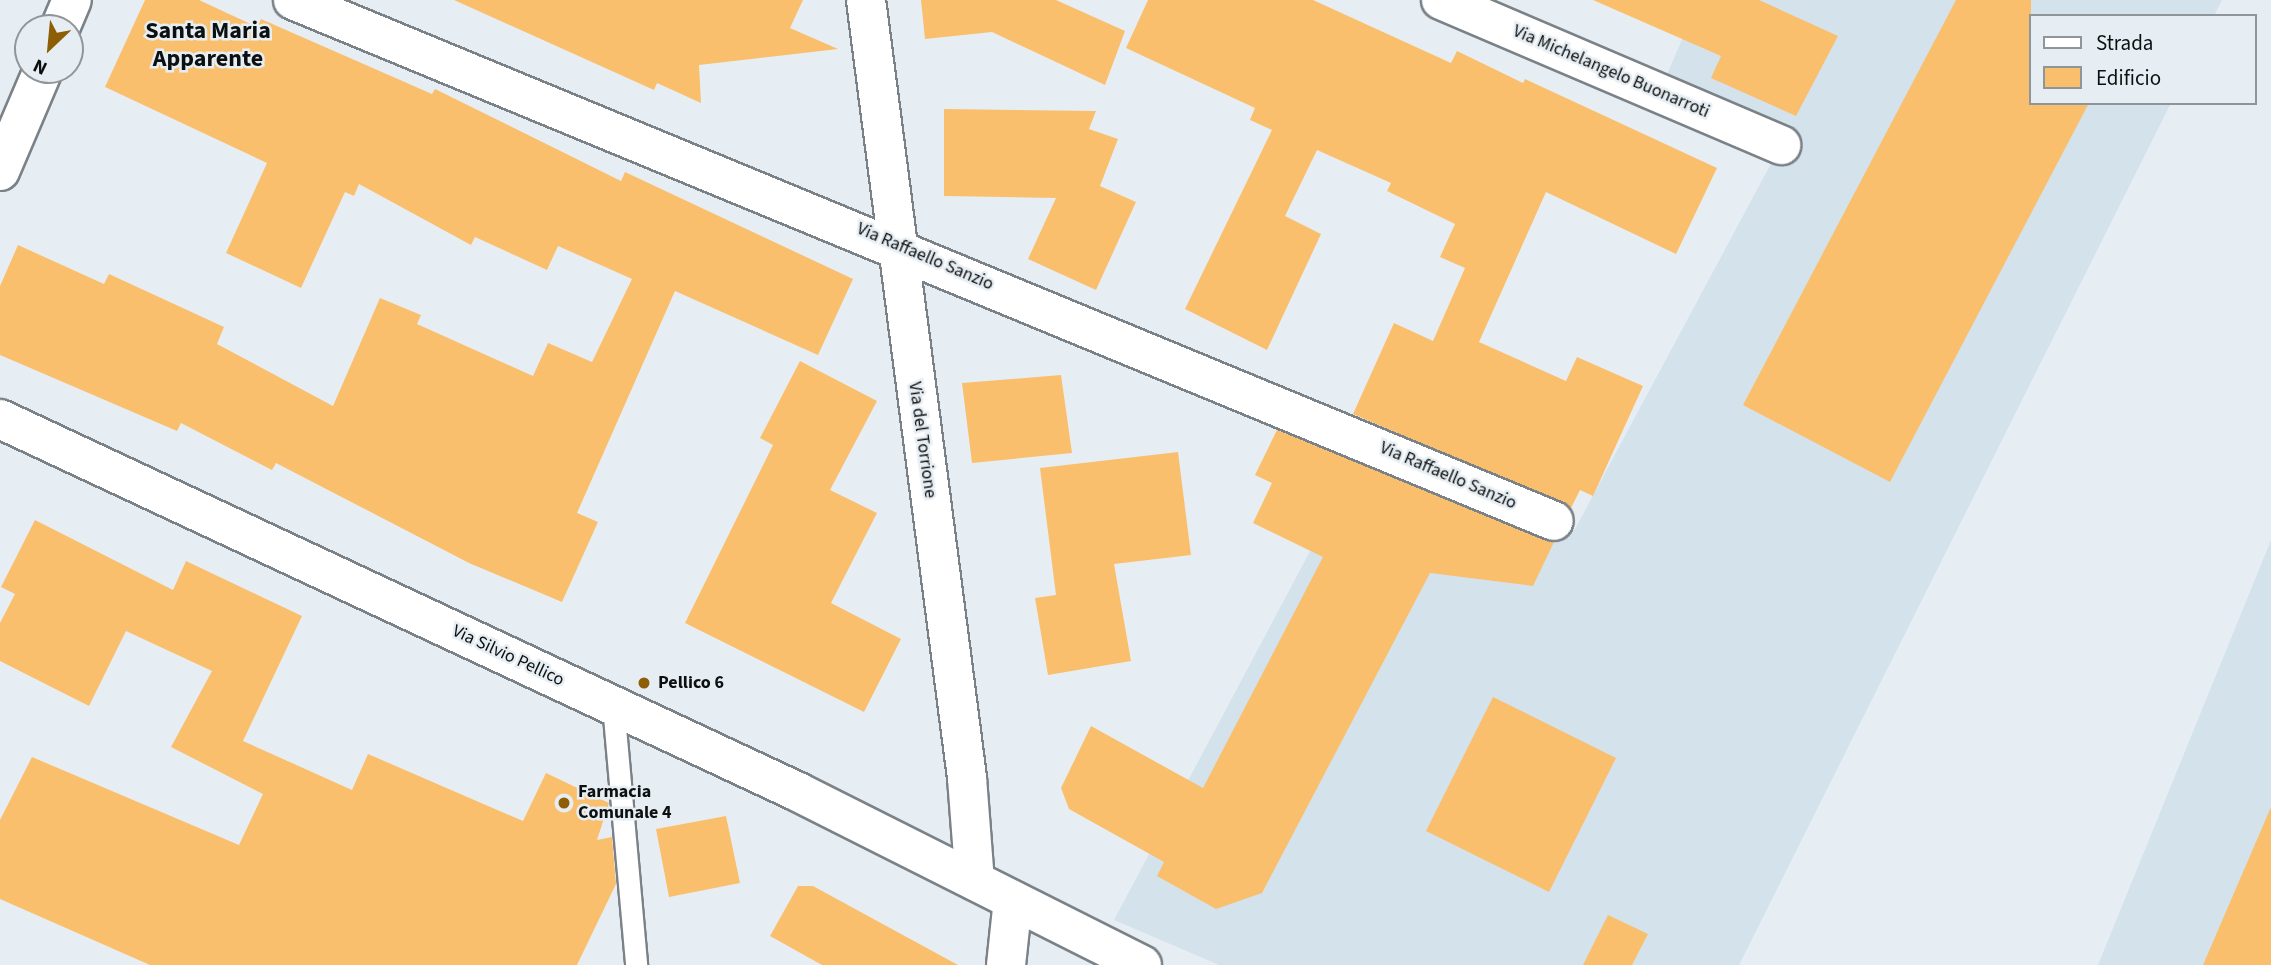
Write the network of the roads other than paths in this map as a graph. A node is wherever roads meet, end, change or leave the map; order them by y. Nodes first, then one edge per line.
1 (293, 0) edge
2 (866, 0) edge
3 (1441, 0) edge
4 (37, 84) edge
5 (1781, 145) dead end
6 (0, 171) edge
7 (895, 245) junction
8 (0, 419) edge
9 (1554, 520) dead end
10 (613, 705) junction
11 (975, 881) junction
12 (1013, 900) junction
13 (635, 965) edge
14 (1006, 965) edge
15 (1142, 965) edge

1 - 7 street, Via Raffaello Sanzio
2 - 7 street, Via del Torrione
3 - 5 street, Via Michelangelo Buonarroti
4 - 6 street
7 - 9 street, Via Raffaello Sanzio
7 - 11 street, Via del Torrione
8 - 10 street, Via Silvio Pellico
10 - 11 street, Via Silvio Pellico
10 - 13 lane
11 - 12 street, Via Silvio Pellico
12 - 14 street
12 - 15 street, Via Silvio Pellico

